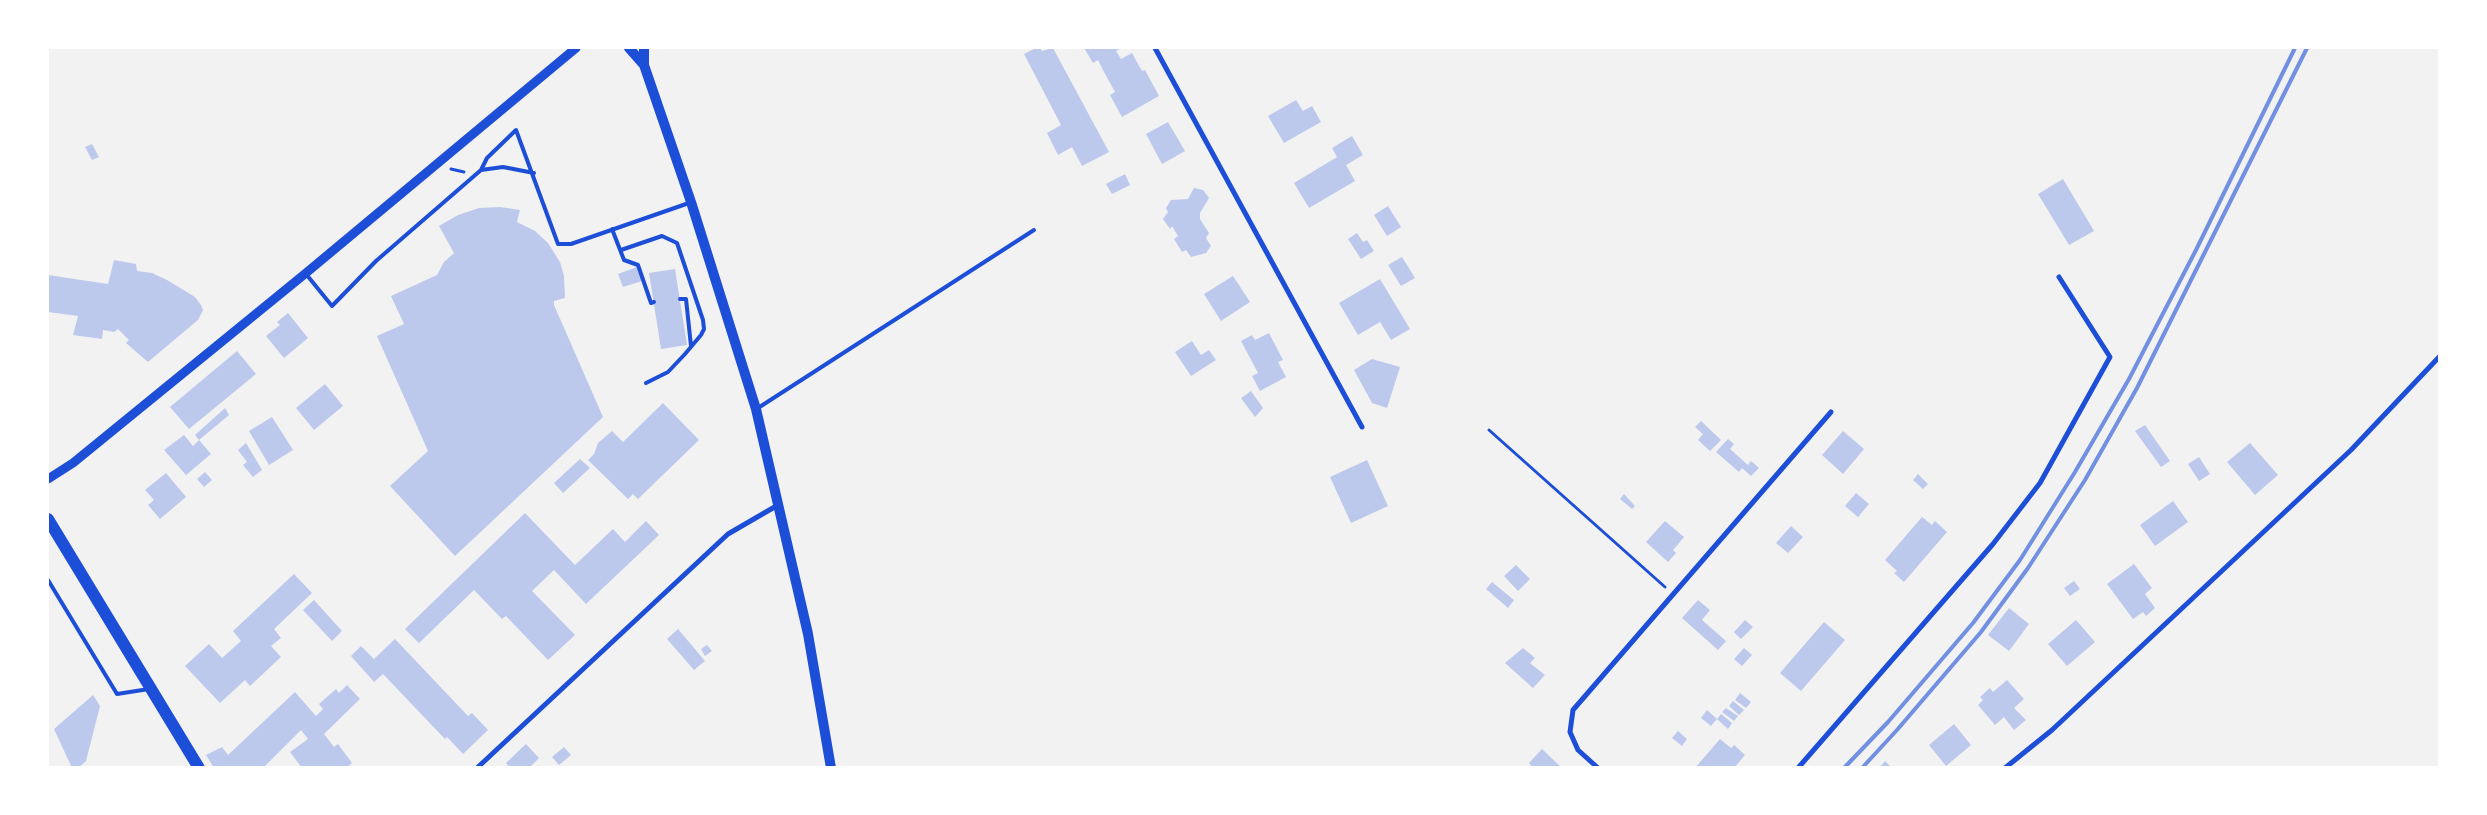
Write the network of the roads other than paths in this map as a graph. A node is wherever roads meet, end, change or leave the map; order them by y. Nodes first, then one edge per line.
1 (576, 48) edge
2 (629, 48) edge
3 (644, 48) edge
4 (1155, 48) edge
5 (644, 65) junction
6 (481, 170) junction
7 (534, 173) junction
8 (691, 202) junction
9 (612, 229) junction
10 (1034, 230) dead end
11 (621, 250) junction
12 (306, 273) junction
13 (2059, 277) dead end
14 (680, 299) dead end
15 (654, 302) dead end
16 (691, 346) junction
17 (2440, 356) edge
18 (646, 383) dead end
19 (756, 409) junction
20 (1831, 412) dead end
21 (1362, 428) dead end
22 (48, 478) edge
23 (778, 505) junction
24 (48, 519) edge
25 (48, 580) edge
26 (151, 689) junction
27 (199, 768) edge
28 (477, 768) edge
29 (831, 768) edge
30 (1598, 768) edge
31 (1798, 768) edge
32 (2006, 768) edge

1 - 12 street
2 - 5 main road
3 - 5 main road
4 - 21 street
5 - 8 main road
6 - 7 lane
6 - 7 lane
6 - 12 lane
7 - 9 lane
8 - 9 lane
8 - 19 main road
9 - 11 lane
10 - 19 lane
11 - 15 lane
11 - 16 lane
12 - 22 street
13 - 31 street
14 - 16 lane
16 - 18 lane
17 - 32 street
19 - 23 main road
20 - 30 street
23 - 28 street
23 - 29 main road
24 - 26 main road
25 - 26 lane
26 - 27 main road

